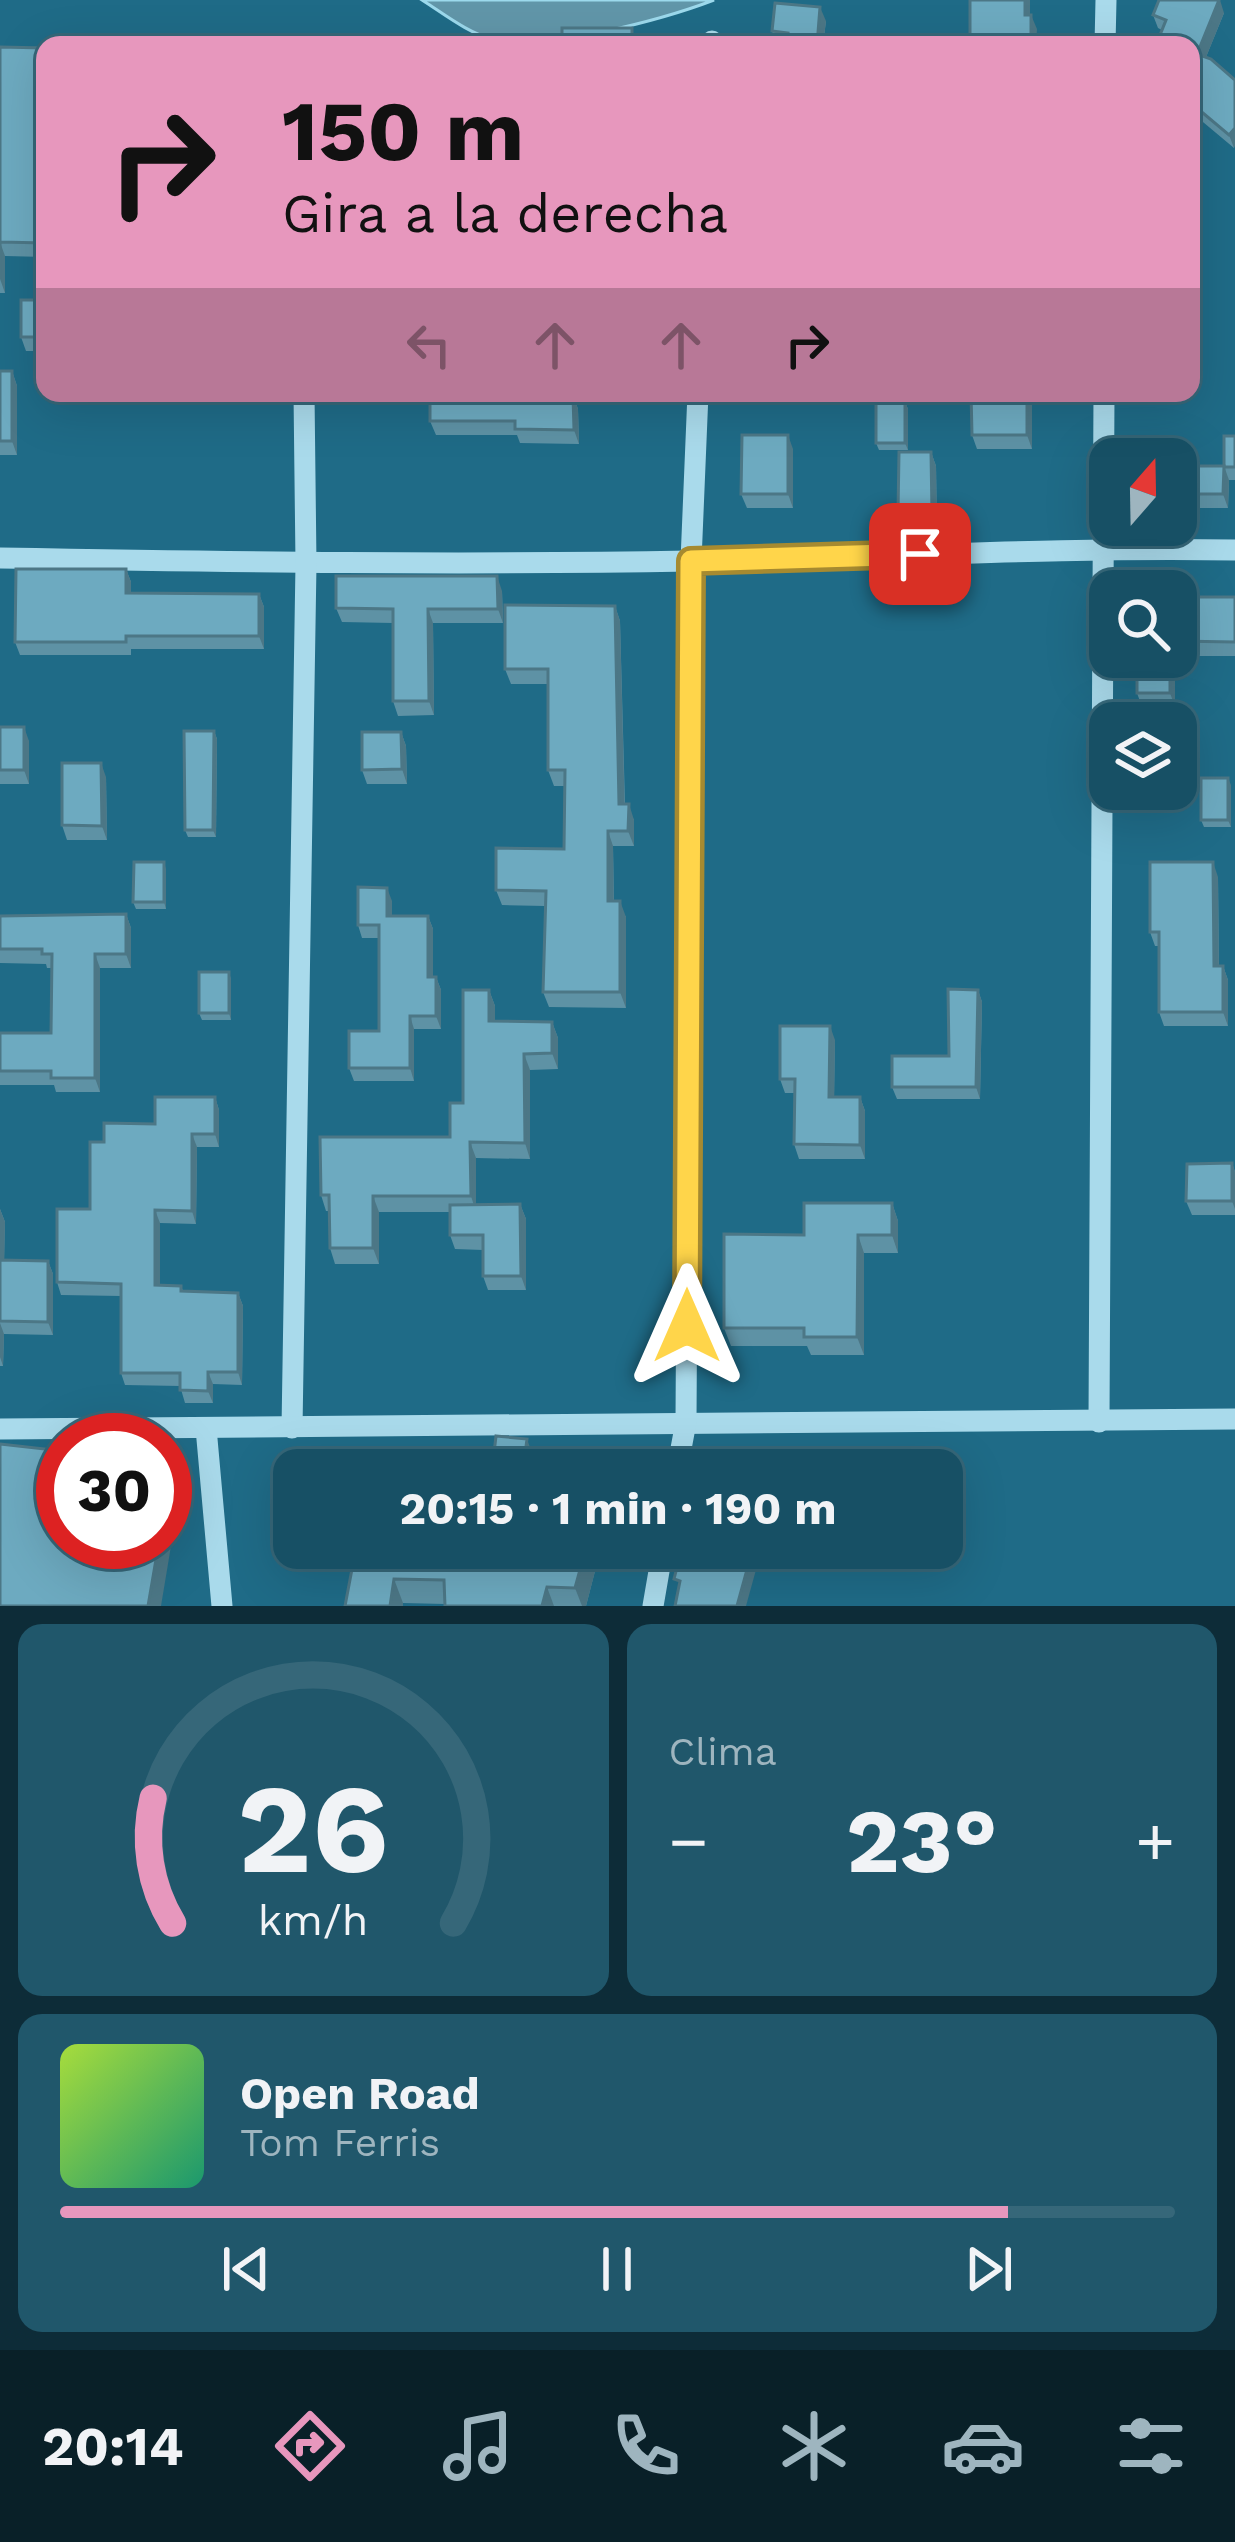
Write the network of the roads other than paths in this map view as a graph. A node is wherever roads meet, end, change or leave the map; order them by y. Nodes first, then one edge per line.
1 (1106, 0) edge
2 (1106, 36) edge
3 (304, 402) edge
4 (698, 402) edge
5 (1104, 402) edge
6 (1104, 548) junction
7 (1235, 550) edge
8 (0, 558) edge
9 (691, 561) junction
10 (306, 564) junction
11 (1235, 1419) edge
12 (686, 1422) junction
13 (1099, 1422) junction
14 (292, 1428) junction
15 (0, 1429) edge
16 (206, 1429) junction
17 (681, 1449) edge
18 (659, 1569) edge
19 (222, 1606) edge
20 (653, 1606) edge

1 - 2 street
3 - 10 street
4 - 9 street
5 - 6 street
6 - 7 street
6 - 9 street
6 - 13 street
8 - 10 street
9 - 10 street
9 - 12 street
10 - 14 street
11 - 13 street
12 - 13 street
12 - 14 street
12 - 17 street
14 - 16 street
15 - 16 street
16 - 19 street
18 - 20 street

